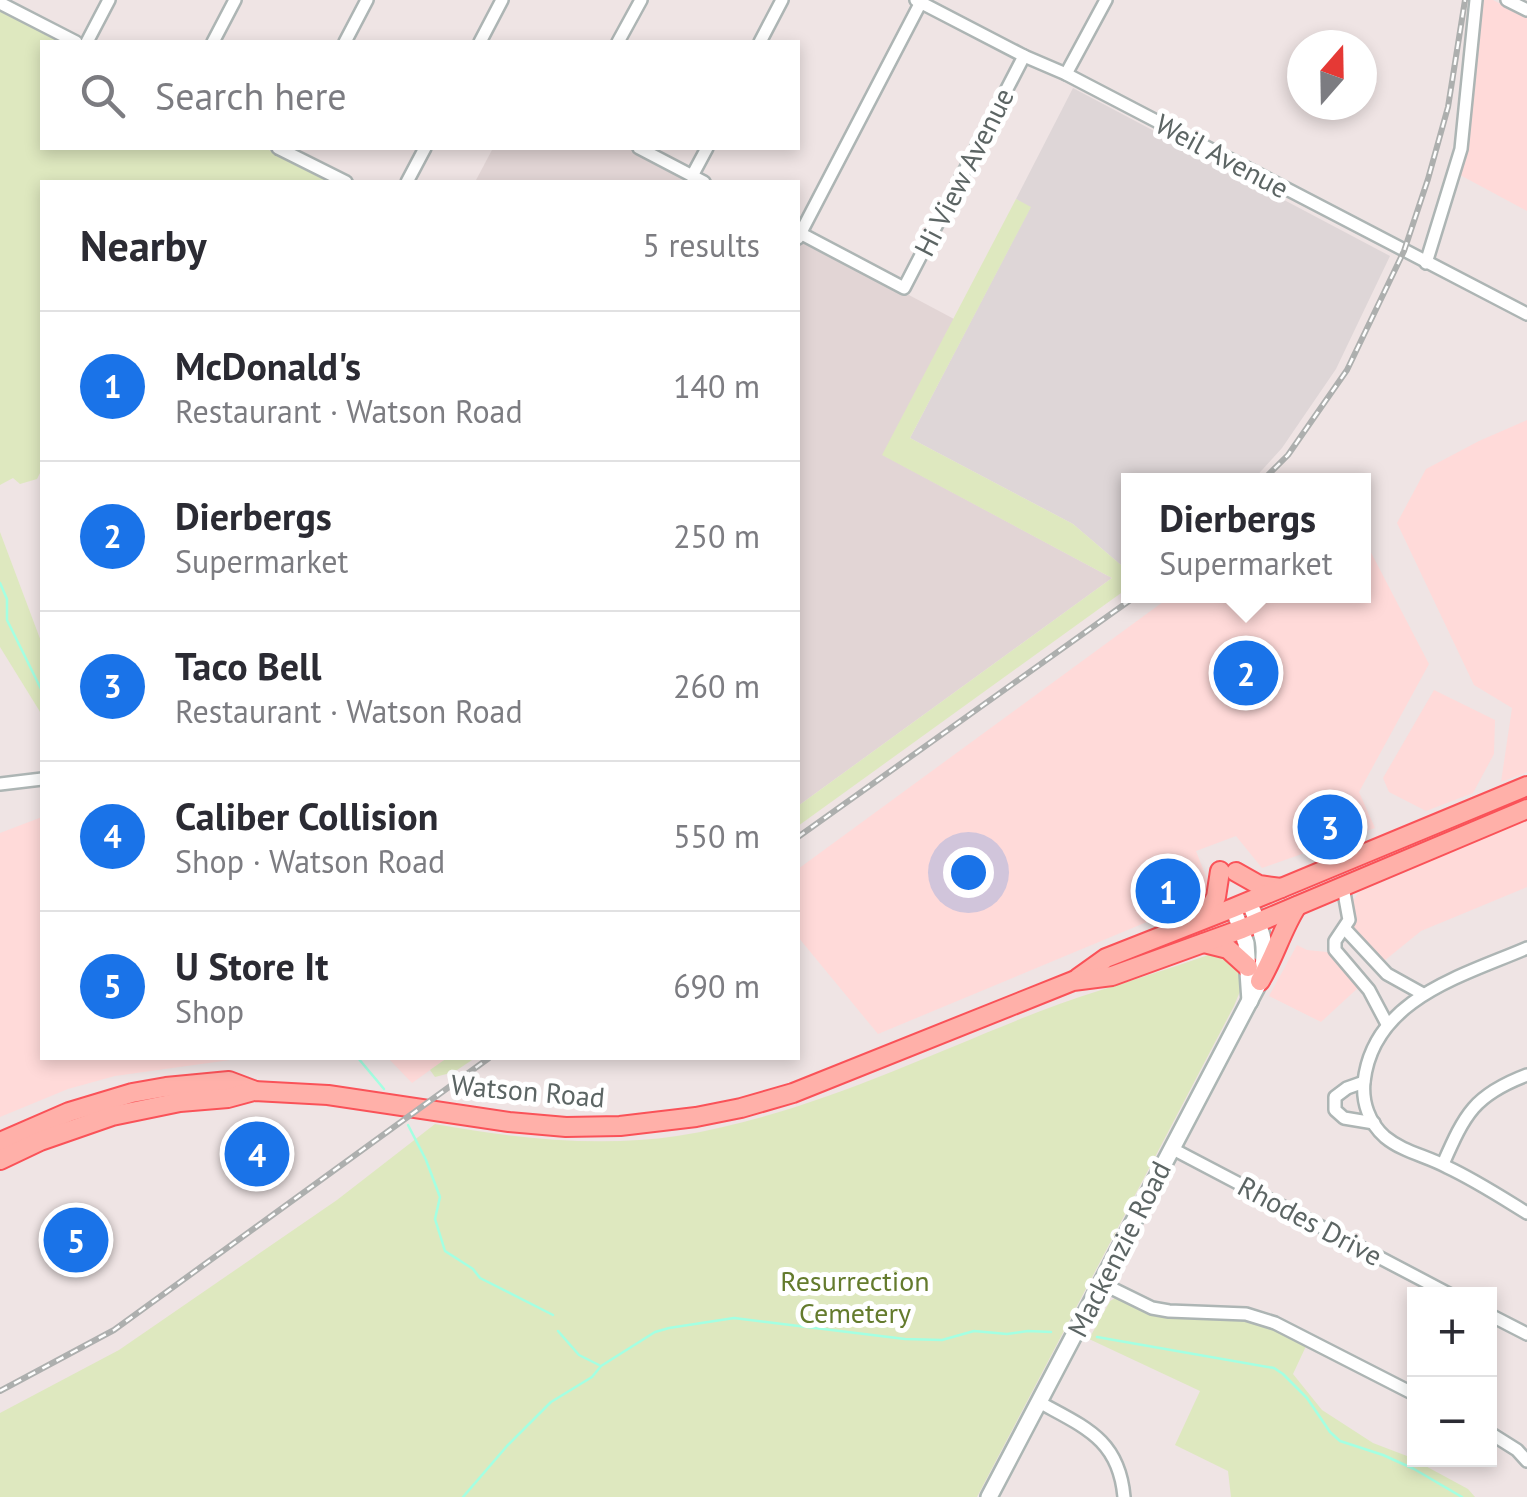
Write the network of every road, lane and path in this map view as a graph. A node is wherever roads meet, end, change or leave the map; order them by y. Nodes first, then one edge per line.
1 (108, 0) edge
2 (235, 0) edge
3 (368, 0) edge
4 (502, 0) edge
5 (640, 0) edge
6 (782, 0) edge
7 (1106, 0) edge
8 (1476, 0) edge
9 (1507, 0) edge
10 (918, 1) edge
11 (0, 3) edge
12 (1527, 10) edge
13 (72, 40) edge
14 (87, 40) edge
15 (214, 40) edge
16 (346, 40) edge
17 (481, 40) edge
18 (619, 40) edge
19 (761, 40) edge
20 (1024, 56) junction
21 (1066, 74) junction
22 (288, 150) edge
23 (424, 150) edge
24 (643, 150) edge
25 (705, 150) edge
26 (698, 179) edge
27 (342, 180) edge
28 (408, 180) edge
29 (800, 230) edge
30 (800, 235) edge
31 (1426, 263) junction
32 (1527, 314) edge
33 (40, 779) edge
34 (0, 784) edge
35 (1527, 786) edge
36 (1527, 809) edge
37 (1343, 887) junction
38 (1282, 888) junction
39 (1241, 905) junction
40 (1297, 906) junction
41 (1206, 918) junction
42 (1250, 925) junction
43 (1346, 928) junction
44 (1204, 943) junction
45 (1527, 948) edge
46 (1254, 974) junction
47 (1074, 981) junction
48 (1424, 994) junction
49 (1387, 1024) junction
50 (1527, 1075) edge
51 (1364, 1082) junction
52 (254, 1090) junction
53 (1374, 1123) junction
54 (0, 1142) edge
55 (1171, 1148) junction
56 (0, 1160) edge
57 (1442, 1164) junction
58 (1527, 1213) edge
59 (1101, 1283) junction
60 (1434, 1287) edge
61 (1497, 1319) edge
62 (1527, 1334) edge
63 (1407, 1390) edge
64 (1039, 1402) junction
65 (1497, 1437) edge
66 (1527, 1461) edge
67 (989, 1497) edge
68 (1124, 1497) edge

1 - 14 street
2 - 15 street
3 - 16 street
4 - 17 street
5 - 18 street
6 - 19 street
7 - 21 street
8 - 31 street
9 - 12 street
10 - 20 street, Weil Avenue
10 - 29 street
11 - 13 street
20 - 21 street, Weil Avenue
20 - 30 street, Hi View Avenue
21 - 31 street, Weil Avenue
22 - 27 street
23 - 28 street
24 - 26 street
25 - 26 street
31 - 32 street, Weil Avenue
33 - 34 street
35 - 38 main road, Watson Road
36 - 37 main road, Watson Road
37 - 40 main road, Watson Road
37 - 43 street
38 - 39 main road, Watson Road
38 - 41 main road
39 - 41 main road, Watson Road
39 - 42 main road, Mackenzie Road
40 - 42 main road, Watson Road
40 - 46 main road
41 - 47 main road, Watson Road
42 - 44 main road, Watson Road
42 - 46 main road, Mackenzie Road
43 - 48 street
43 - 49 street
44 - 46 main road
44 - 47 main road, Watson Road
45 - 48 street
46 - 55 main road, Mackenzie Road
47 - 52 main road, Watson Road
48 - 49 street
49 - 51 street
50 - 57 street
51 - 53 street
51 - 53 street
52 - 54 main road, Watson Road
52 - 56 main road, Watson Road
53 - 57 street
55 - 59 main road, Mackenzie Road
55 - 60 street, Rhodes Drive
57 - 58 street
59 - 63 street
59 - 64 main road, Mackenzie Road
61 - 62 street
64 - 67 main road, Mackenzie Road
64 - 68 street
65 - 66 street

